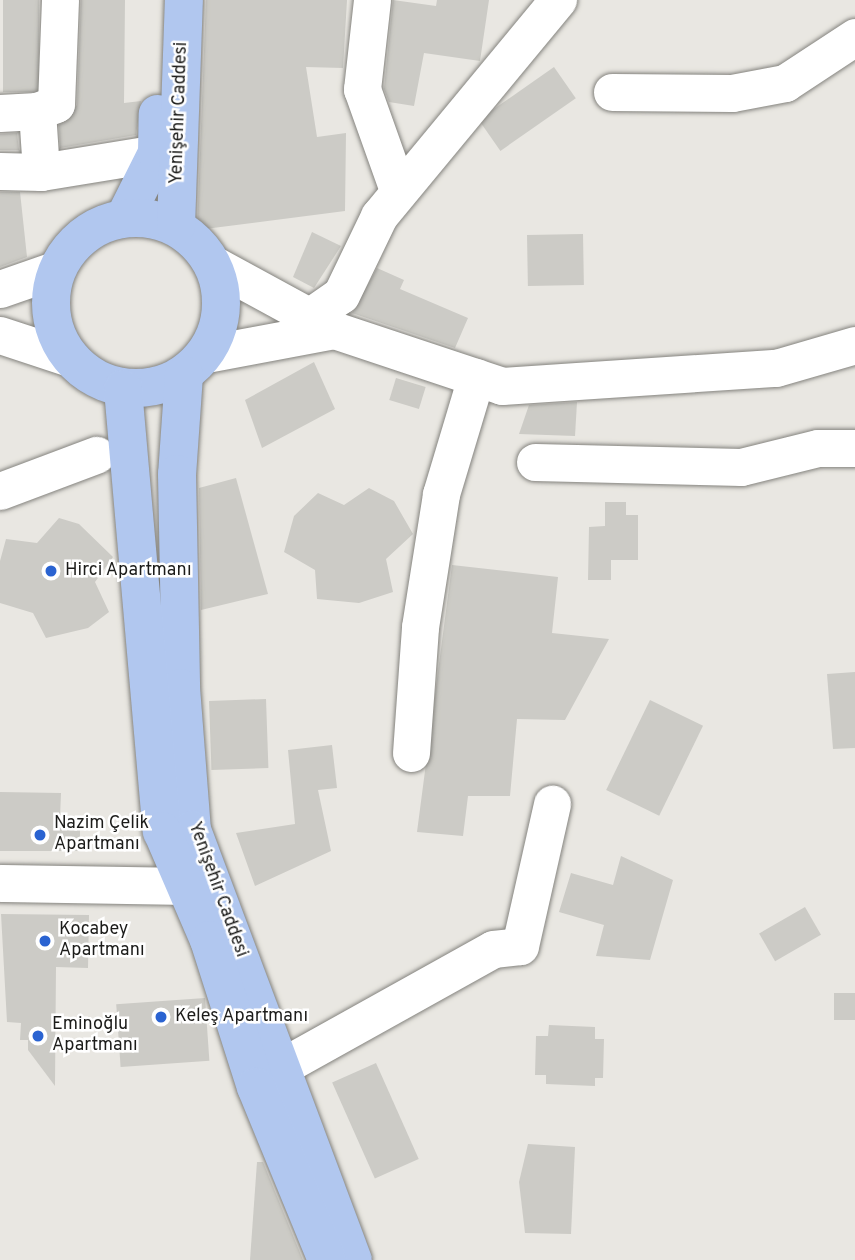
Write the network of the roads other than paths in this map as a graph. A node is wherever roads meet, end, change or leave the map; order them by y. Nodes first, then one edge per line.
1 (60, 0) edge
2 (160, 0) edge
3 (184, 0) edge
4 (372, 0) edge
5 (558, 0) edge
6 (855, 37) edge
7 (612, 92) dead end
8 (37, 111) junction
9 (0, 113) edge
10 (157, 153) junction
11 (0, 170) edge
12 (41, 172) junction
13 (398, 190) junction
14 (125, 218) junction
15 (176, 226) junction
16 (213, 264) junction
17 (57, 270) junction
18 (0, 289) edge
19 (323, 322) junction
20 (0, 335) edge
21 (855, 345) edge
22 (70, 358) junction
23 (195, 365) junction
24 (476, 377) junction
25 (124, 389) junction
26 (855, 448) edge
27 (96, 455) dead end
28 (535, 463) dead end
29 (0, 491) edge
30 (411, 753) dead end
31 (552, 804) dead end
32 (0, 883) edge
33 (185, 886) junction
34 (283, 1066) junction
35 (327, 1260) edge
36 (353, 1260) edge

1 - 8 street
2 - 10 main road, Yenişehir Caddesi
3 - 15 main road, Yenişehir Caddesi
4 - 13 street
5 - 13 street
6 - 7 street
8 - 9 street
8 - 12 street
10 - 12 street
10 - 14 main road, Yenişehir Caddesi
11 - 12 street
13 - 19 street
14 - 15 main road
14 - 17 main road
15 - 16 main road
16 - 19 street
16 - 23 main road
17 - 18 street
17 - 22 main road
19 - 23 street
19 - 24 street
20 - 22 street
21 - 24 street
22 - 25 main road
23 - 25 main road
23 - 34 main road, Yenişehir Caddesi
24 - 30 street
25 - 33 main road, Yenişehir Caddesi
26 - 28 street
27 - 29 street
31 - 34 street
32 - 33 street
33 - 35 main road, Yenişehir Caddesi
34 - 36 main road, Yenişehir Caddesi

